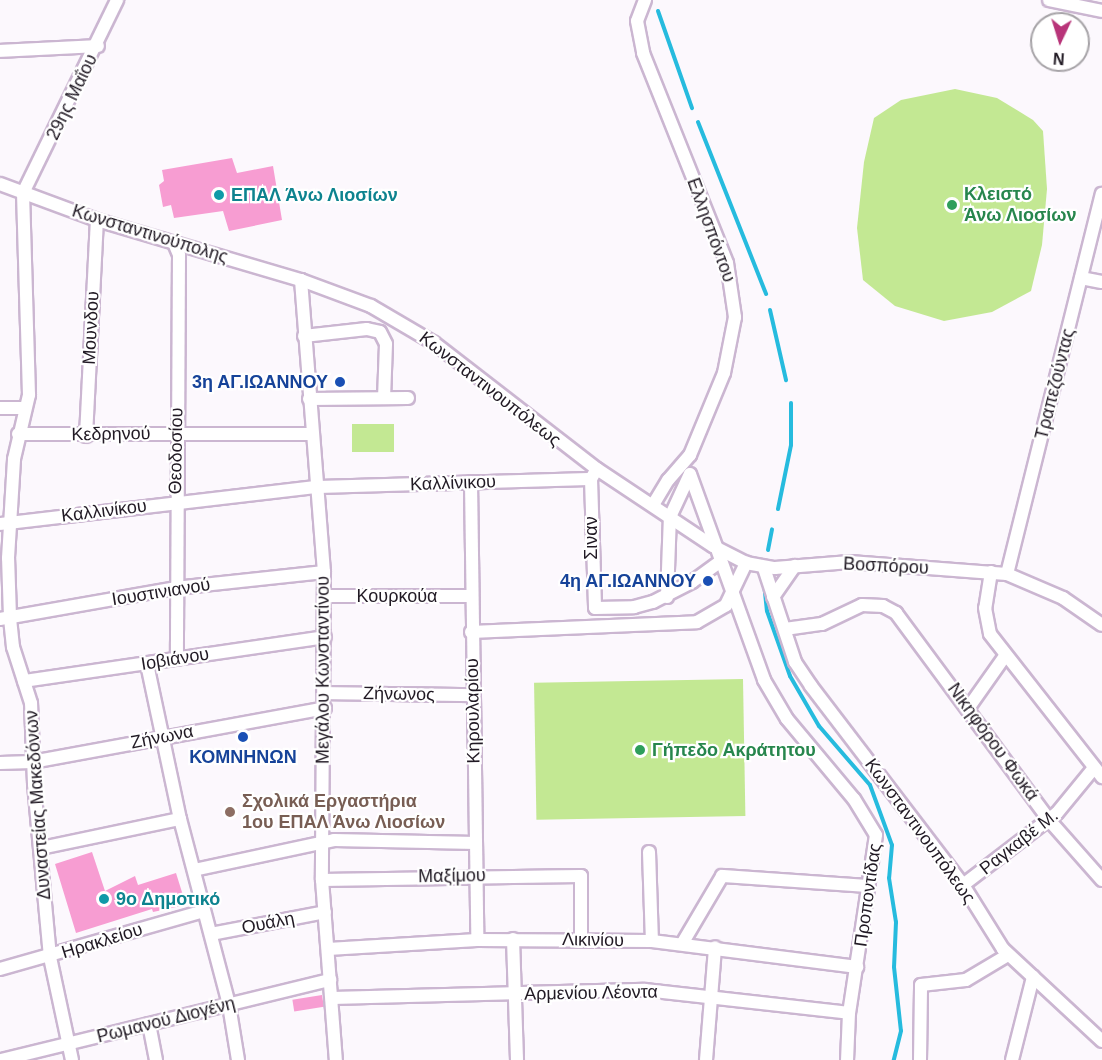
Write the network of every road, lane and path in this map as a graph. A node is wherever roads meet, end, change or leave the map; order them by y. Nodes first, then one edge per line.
1 (117, 0) edge
2 (1049, 0) edge
3 (1075, 2) edge
4 (642, 4) edge
5 (1102, 11) edge
6 (98, 46) junction
7 (0, 51) edge
8 (0, 184) edge
9 (23, 193) junction
10 (1102, 194) edge
11 (97, 220) junction
12 (174, 243) junction
13 (1081, 278) junction
14 (301, 280) junction
15 (1102, 282) edge
16 (304, 336) junction
17 (384, 398) junction
18 (408, 398) dead end
19 (309, 399) junction
20 (0, 408) edge
21 (23, 408) junction
22 (176, 433) junction
23 (18, 434) junction
24 (312, 434) junction
25 (86, 435) junction
26 (690, 455) junction
27 (594, 474) junction
28 (690, 474) junction
29 (471, 482) junction
30 (316, 487) junction
31 (175, 503) junction
32 (653, 505) junction
33 (670, 517) junction
34 (5, 523) edge
35 (713, 546) junction
36 (721, 561) junction
37 (746, 563) junction
38 (795, 566) junction
39 (764, 568) junction
40 (324, 572) junction
41 (991, 572) junction
42 (1007, 574) junction
43 (175, 588) junction
44 (733, 593) junction
45 (324, 596) junction
46 (470, 596) junction
47 (667, 597) junction
48 (773, 597) junction
49 (5, 618) edge
50 (1102, 625) edge
51 (785, 629) junction
52 (471, 632) junction
53 (325, 636) junction
54 (1005, 656) junction
55 (177, 659) junction
56 (147, 664) junction
57 (24, 681) junction
58 (325, 693) junction
59 (472, 695) junction
60 (969, 707) junction
61 (325, 708) junction
62 (160, 737) junction
63 (32, 762) junction
64 (0, 763) edge
65 (1098, 773) edge
66 (180, 819) junction
67 (1049, 820) junction
68 (321, 842) junction
69 (476, 843) junction
70 (40, 848) junction
71 (649, 852) dead end
72 (194, 870) junction
73 (477, 875) junction
74 (322, 880) junction
75 (1102, 880) edge
76 (963, 885) junction
77 (868, 886) junction
78 (204, 911) junction
79 (325, 912) junction
80 (211, 934) junction
81 (513, 939) junction
82 (581, 939) junction
83 (477, 940) junction
84 (652, 941) junction
85 (682, 944) junction
86 (715, 947) junction
87 (328, 949) junction
88 (1008, 955) junction
89 (50, 957) junction
90 (857, 967) junction
91 (0, 969) edge
92 (1033, 977) junction
93 (330, 980) junction
94 (514, 994) junction
95 (709, 994) junction
96 (332, 998) junction
97 (229, 1005) junction
98 (849, 1013) junction
99 (149, 1024) junction
100 (1102, 1041) edge
101 (69, 1044) junction
102 (1, 1060) edge
103 (72, 1060) edge
104 (156, 1060) edge
105 (238, 1060) edge
106 (336, 1060) edge
107 (517, 1060) edge
108 (706, 1060) edge
109 (847, 1060) edge
110 (920, 1060) edge
111 (1012, 1060) edge

1 - 6 street, 29ης Μαΐου
2 - 3 street
3 - 5 street
4 - 26 street, Ελλησπόντου
6 - 7 street
6 - 9 street, 29ης Μαΐου
8 - 9 street, Κωνσταντινούπολης
9 - 11 street, Κωνσταντινούπολης
9 - 21 street, Δυναστείας Μακεδόνων
10 - 13 street, Τραπεζούντας
11 - 12 street, Κωνσταντινούπολης
11 - 25 street, Μουνδου
12 - 14 street, Κωνσταντινούπολης
12 - 22 street, Θεοδοσίου
13 - 15 street
13 - 42 street, Τραπεζούντας
14 - 16 street, Μεγάλου Κωνσταντίνου
14 - 27 street, Κωνσταντινουπόλεως
16 - 17 street
16 - 19 street, Μεγάλου Κωνσταντίνου
17 - 18 street
17 - 19 street
19 - 24 street, Μεγάλου Κωνσταντίνου
20 - 21 street
21 - 23 street, Δυναστείας Μακεδόνων
22 - 24 street, Κεδρηνού
22 - 25 street, Κεδρηνού
22 - 31 street, Θεοδοσίου
23 - 25 street, Κεδρηνού
23 - 34 street, Δυναστείας Μακεδόνων
24 - 30 street, Μεγάλου Κωνσταντίνου
26 - 28 street, Ελλησπόντου
26 - 32 street, Ελλησπόντου
27 - 29 street, Καλλίνικου
27 - 32 street, Κωνσταντινουπόλεως
27 - 47 street, Σιναν
28 - 33 street, Ελλησπόντου
28 - 35 street, Προποντίδας
29 - 30 street, Καλλίνικου
29 - 46 street, Κηρουλαρίου
30 - 31 street, Καλλινίκου
30 - 40 street, Μεγάλου Κωνσταντίνου
31 - 34 street, Καλλινίκου
31 - 43 street, Θεοδοσίου
32 - 33 street, Κωνσταντινουπόλεως
33 - 35 street, Βοσπόρου
33 - 47 street
34 - 49 street, Δυναστείας Μακεδόνων
35 - 36 street, Προποντίδας
35 - 37 street, Βοσπόρου
36 - 44 street, Προποντίδας
36 - 47 street
37 - 39 street, Βοσπόρου
37 - 44 street
38 - 39 street, Βοσπόρου
38 - 41 street, Βοσπόρου
38 - 48 street
39 - 48 street
40 - 43 street, Ιουστινιανού
40 - 45 street, Μεγάλου Κωνσταντίνου
41 - 42 street, Βοσπόρου
41 - 54 street
42 - 50 street, Βοσπόρου
43 - 49 street, Ιουστινιανού
43 - 55 street, Θεοδοσίου
44 - 52 street
44 - 77 street, Προποντίδας
45 - 46 street, Κουρκούα
45 - 53 street, Μεγάλου Κωνσταντίνου
46 - 52 street, Κηρουλαρίου
48 - 51 street, Κωνσταντινουπόλεως
49 - 57 street, Δυναστείας Μακεδόνων
51 - 60 street, Νικηφόρου Φωκά
51 - 76 street, Κωνσταντινουπόλεως
52 - 59 street, Κηρουλαρίου
53 - 55 street, Ιοβιάνου
53 - 58 street, Μεγάλου Κωνσταντίνου
54 - 60 street
54 - 65 street
55 - 56 street, Ιοβιάνου
56 - 57 street, Ιοβιάνου
56 - 62 street
57 - 63 street, Δυναστείας Μακεδόνων
58 - 59 street, Ζήνωνος
58 - 61 street, Μεγάλου Κωνσταντίνου
59 - 69 street, Κηρουλαρίου
60 - 67 street, Νικηφόρου Φωκά
61 - 62 street, Ζήνωνα
61 - 68 street, Μεγάλου Κωνσταντίνου
62 - 63 street, Ζήνωνα
62 - 66 street
63 - 64 street, Ζήνωνα
63 - 70 street, Δυναστείας Μακεδόνων
65 - 67 street, Ραγκαβέ Μ.
66 - 70 street
66 - 72 street
67 - 75 street, Νικηφόρου Φωκά
67 - 76 street, Ραγκαβέ Μ.
68 - 69 street
68 - 72 street
68 - 74 street, Μεγάλου Κωνσταντίνου
69 - 73 street, Κηρουλαρίου
70 - 89 street, Δυναστείας Μακεδόνων
71 - 84 street
72 - 78 street
73 - 74 street, Μαξίμου
73 - 82 street, Μαξίμου
73 - 83 street, Κηρουλαρίου
74 - 79 street, Μεγάλου Κωνσταντίνου
76 - 88 street, Κωνσταντινουπόλεως
77 - 85 street
77 - 90 street, Προποντίδας
78 - 80 street
78 - 89 street, Ηρακλείου
79 - 80 street, Ουάλη
79 - 87 street, Μεγάλου Κωνσταντίνου
80 - 97 street
81 - 82 street, Λικινίου
81 - 83 street, Λικινίου
81 - 94 street
82 - 84 street, Λικινίου
83 - 87 street, Λικινίου
84 - 85 street, Λικινίου
85 - 86 street, Λικινίου
86 - 90 street, Λικινίου
86 - 95 street
87 - 93 street, Μεγάλου Κωνσταντίνου
88 - 92 street, Κωνσταντινουπόλεως
88 - 110 street
89 - 91 street, Ηρακλείου
89 - 101 street, Δυναστείας Μακεδόνων
90 - 98 street, Προποντίδας
92 - 100 street, Κωνσταντινουπόλεως
92 - 111 street
93 - 96 street, Μεγάλου Κωνσταντίνου
93 - 97 street, Ρωμανού Διογένη
94 - 95 street, Αρμενίου Λέοντα
94 - 96 street, Αρμενίου Λέοντα
94 - 107 street
95 - 98 street, Αρμενίου Λέοντα
95 - 108 street
96 - 106 street, Μεγάλου Κωνσταντίνου
97 - 99 street, Ρωμανού Διογένη
97 - 105 street
98 - 109 street, Προποντίδας
99 - 101 street, Ρωμανού Διογένη
99 - 104 street
101 - 102 street, Ρωμανού Διογένη
101 - 103 street, Δυναστείας Μακεδόνων

